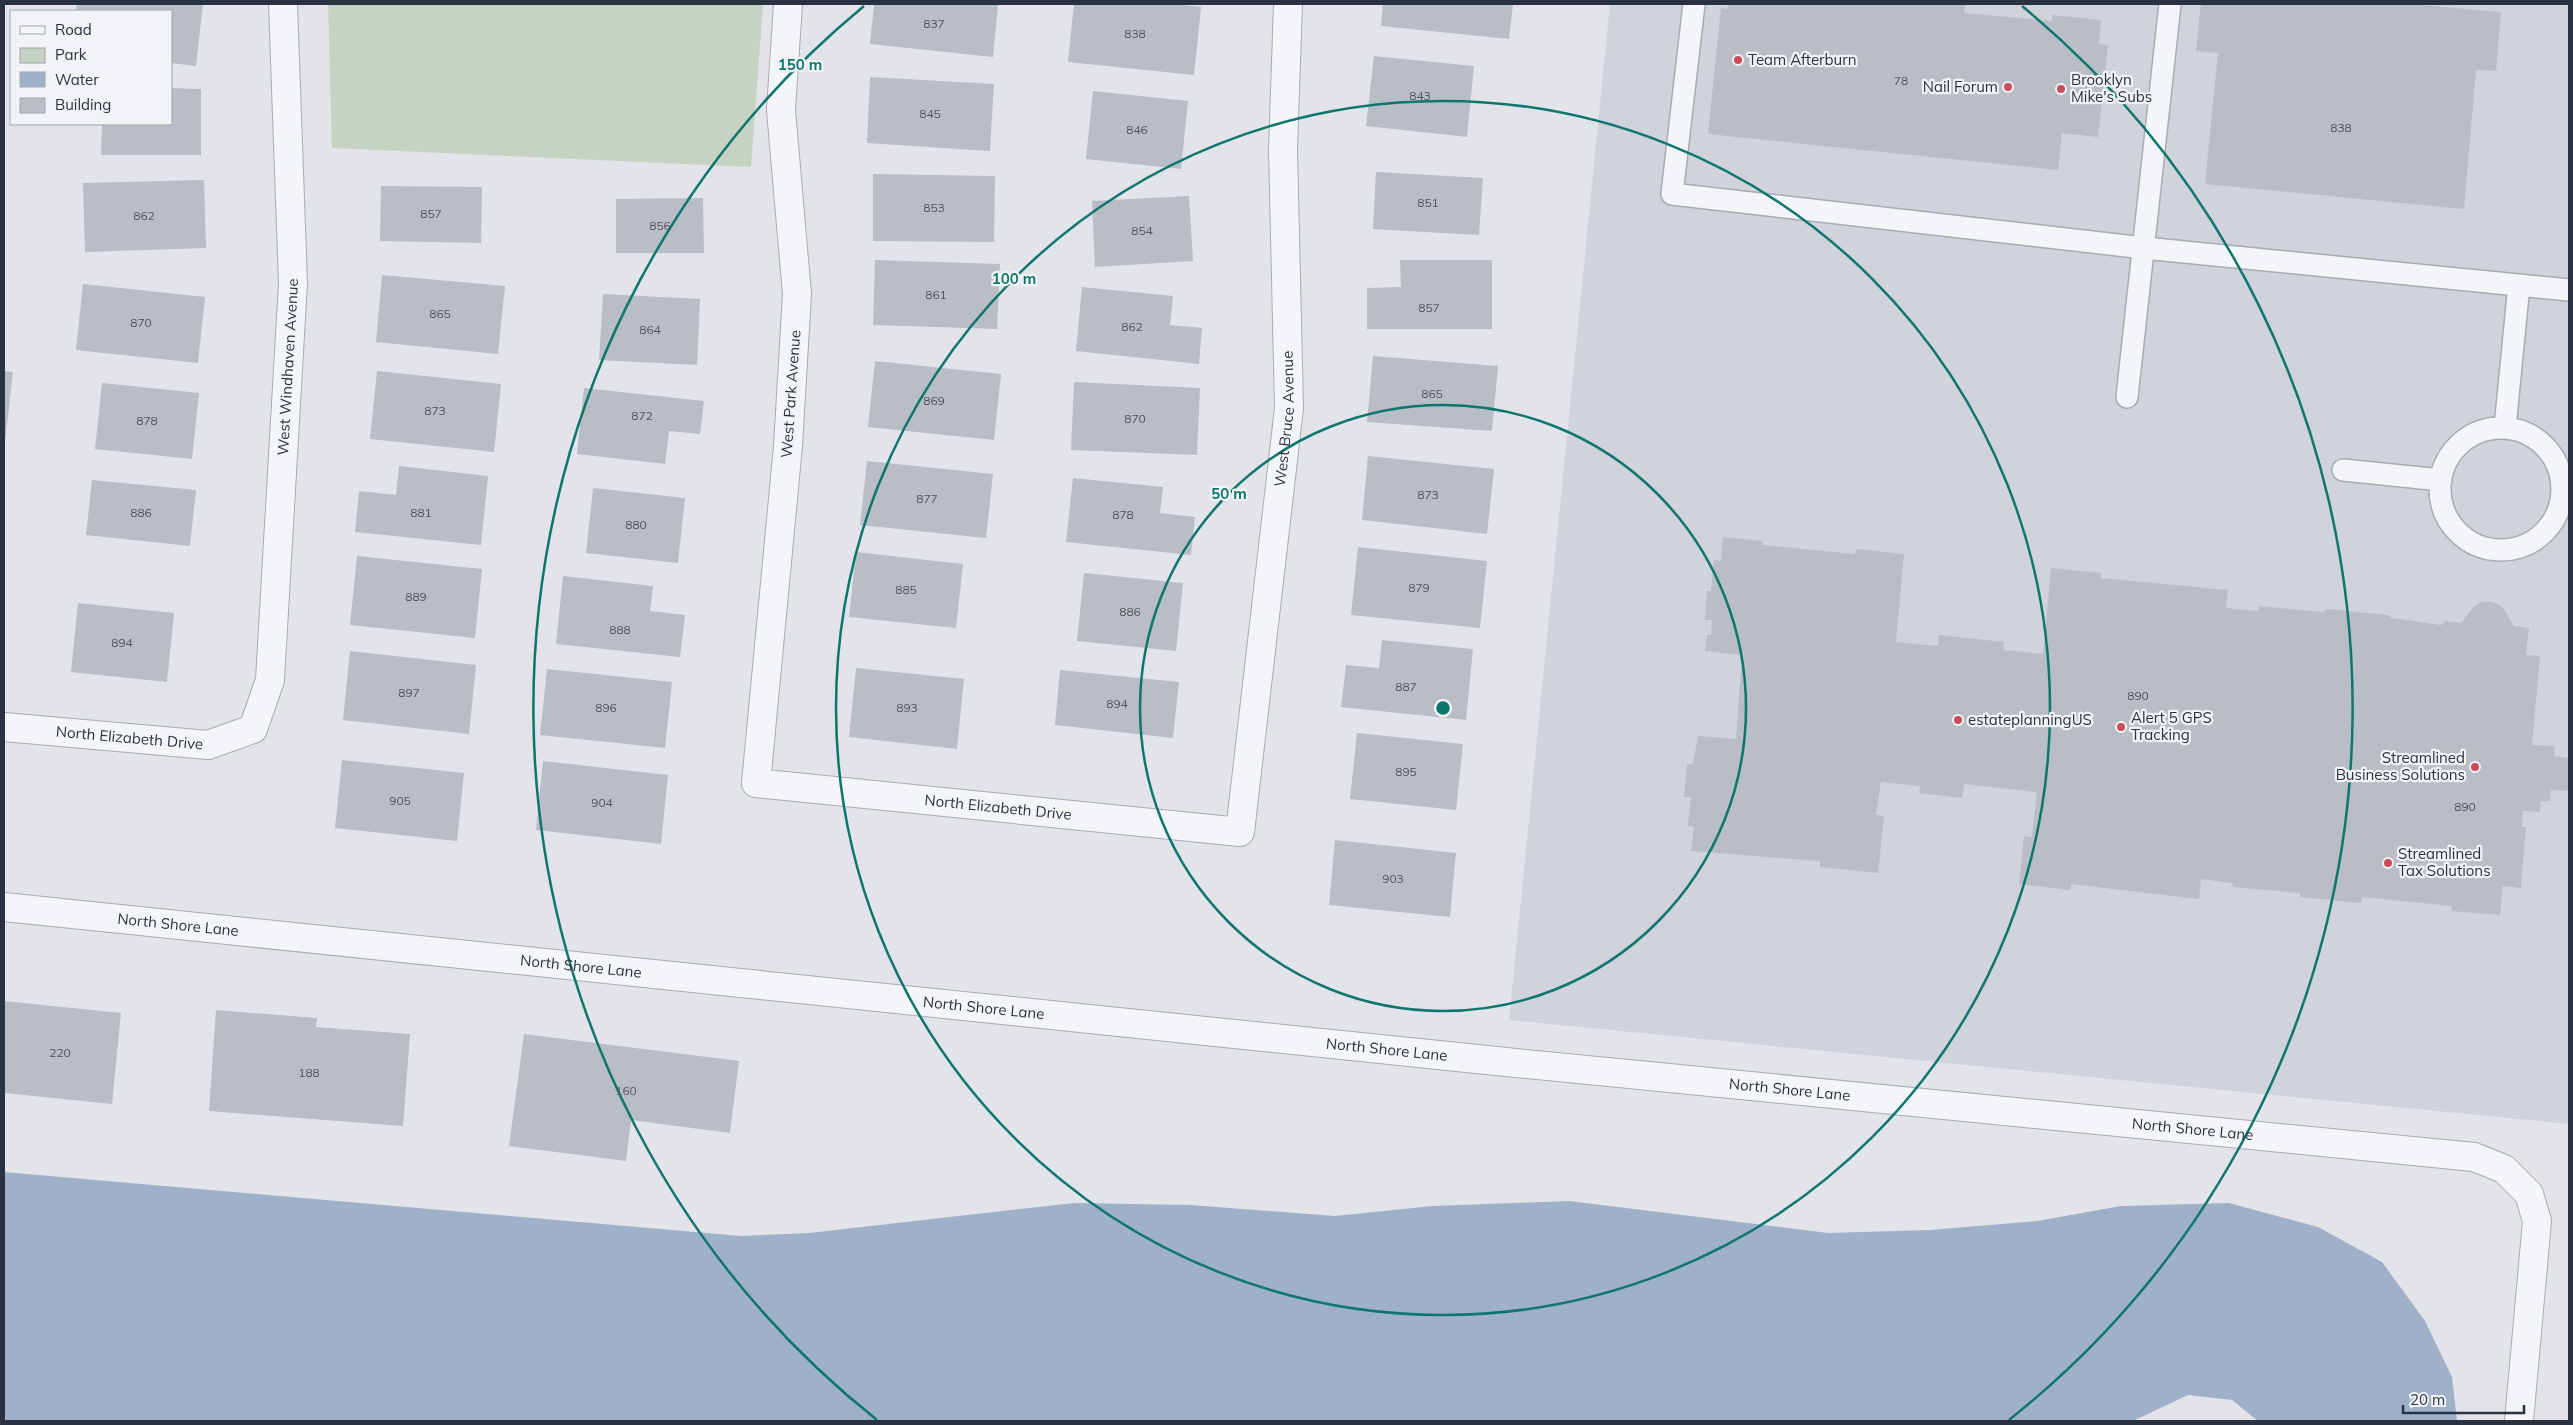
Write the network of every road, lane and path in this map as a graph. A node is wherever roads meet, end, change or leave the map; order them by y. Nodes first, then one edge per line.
1 (283, 4) edge
2 (788, 4) edge
3 (1288, 4) edge
4 (1694, 4) edge
5 (2170, 4) edge
6 (2144, 248) junction
7 (2519, 285) junction
8 (2569, 290) edge
9 (2127, 397) dead end
10 (2505, 427) junction
11 (2343, 470) dead end
12 (2441, 480) junction
13 (4, 726) edge
14 (253, 729) joint
15 (756, 783) joint
16 (1240, 832) joint
17 (4, 907) edge
18 (2519, 1421) edge

1 - 14 street, West Windhaven Avenue
2 - 15 street, West Park Avenue
3 - 16 street, West Bruce Avenue
4 - 6 lane
5 - 6 lane
6 - 7 lane
6 - 9 lane
7 - 8 lane
7 - 10 lane
10 - 12 lane
10 - 12 lane
11 - 12 lane
13 - 14 street, North Elizabeth Drive
15 - 16 street, North Elizabeth Drive
17 - 18 street, North Shore Lane

